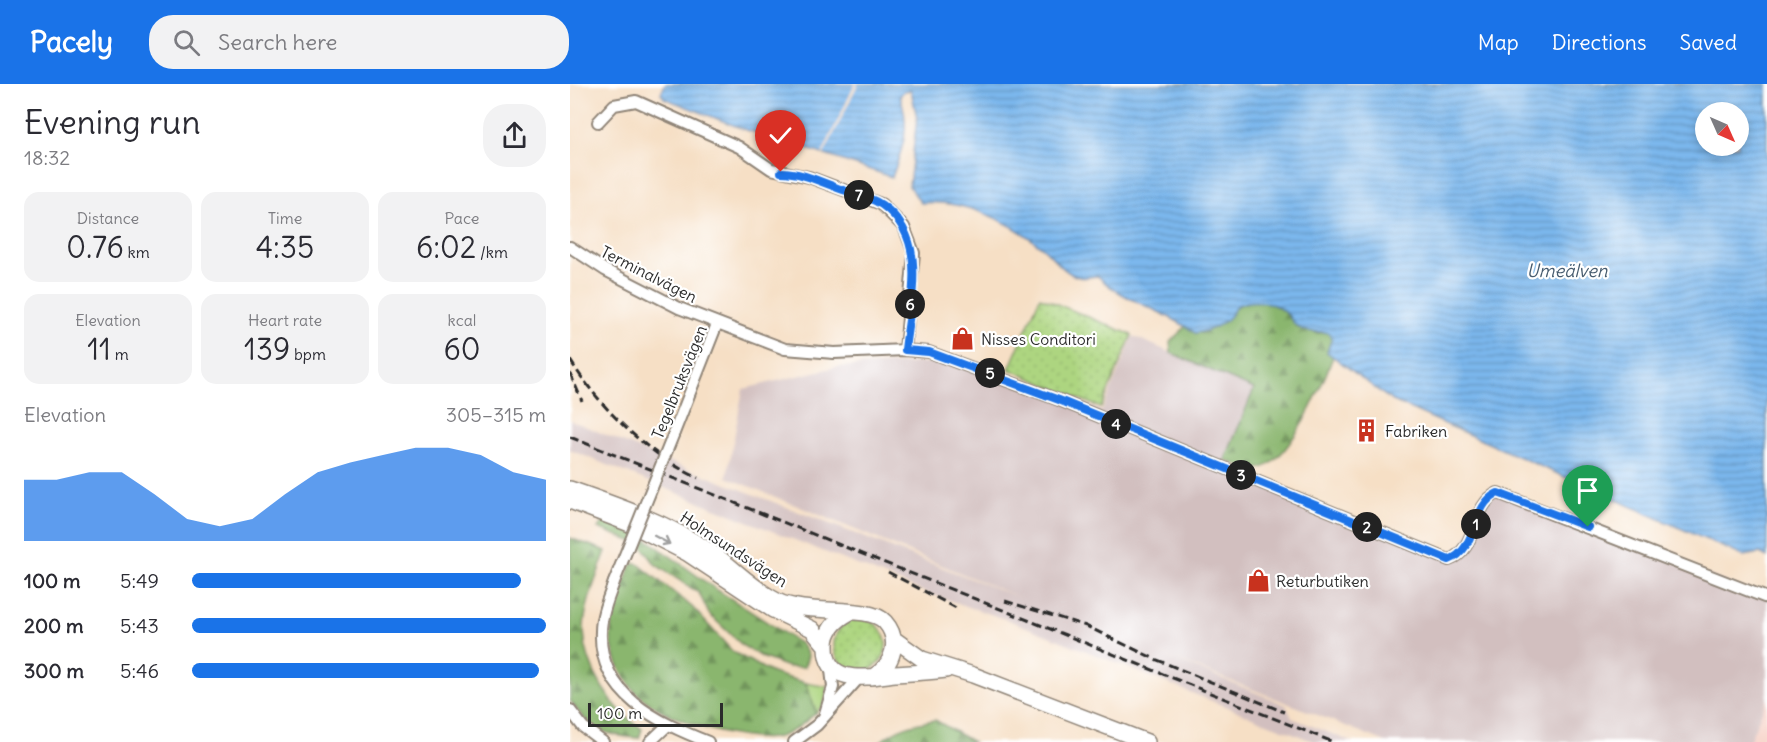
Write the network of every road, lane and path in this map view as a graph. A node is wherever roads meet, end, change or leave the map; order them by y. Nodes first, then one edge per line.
1 (598, 122) dead end
2 (570, 247) edge
3 (717, 324) junction
4 (905, 350) junction
5 (570, 489) edge
6 (570, 501) edge
7 (1767, 598) edge
8 (849, 613) junction
9 (894, 639) junction
10 (826, 646) junction
11 (830, 662) junction
12 (955, 670) junction
13 (874, 676) junction
14 (858, 679) junction
15 (570, 710) edge
16 (824, 717) junction
17 (668, 724) junction
18 (603, 742) edge
19 (650, 742) edge
20 (708, 742) edge
21 (794, 742) edge
22 (1147, 742) edge

1 - 4 street
2 - 3 street, Terminalvägen
3 - 4 street, Tegelbruksvägen
3 - 17 street, Tegelbruksvägen, bridge
4 - 7 street, Tegelbruksvägen
5 - 8 main road, Holmsundsvägen
6 -> 10 main road, Holmsundsvägen
8 - 9 main road, Holmsundsvägen
8 - 10 main road
9 - 12 main road, Holmsundsvägen
9 - 13 main road
10 - 11 main road
11 - 14 main road
11 - 16 street
12 - 13 main road, Holmsundsvägen
12 - 22 main road, Holmsundsvägen
13 - 14 main road, Holmsundsvägen
14 - 16 street
15 - 18 street
16 - 21 street
17 - 19 street
17 - 20 street, Tegelbruksvägen

